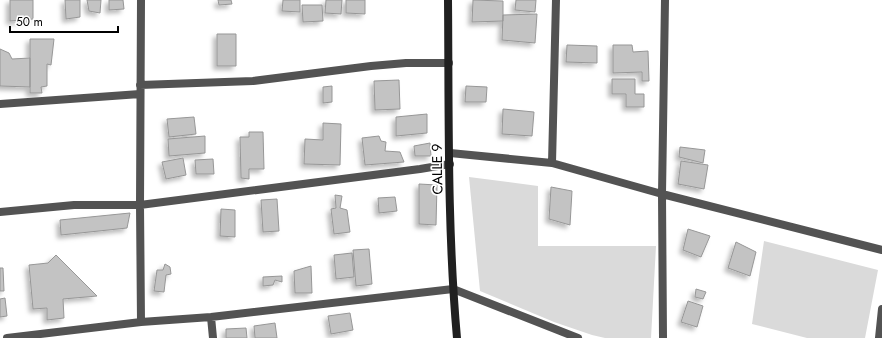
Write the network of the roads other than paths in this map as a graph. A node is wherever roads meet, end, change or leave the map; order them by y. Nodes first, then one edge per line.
1 (141, 0) edge
2 (448, 0) edge
3 (556, 0) edge
4 (665, 0) edge
5 (449, 63) junction
6 (140, 85) junction
7 (140, 94) junction
8 (0, 104) edge
9 (450, 153) junction
10 (552, 163) junction
11 (450, 164) junction
12 (662, 194) junction
13 (140, 205) junction
14 (0, 212) edge
15 (882, 250) edge
16 (453, 289) junction
17 (882, 309) edge
18 (211, 317) junction
19 (141, 322) junction
20 (7, 338) edge
21 (213, 338) edge
22 (457, 338) edge
23 (578, 338) edge
24 (663, 338) edge
25 (879, 338) edge

1 - 6 street
2 - 5 street, CALLE 9
3 - 10 street
4 - 12 street
5 - 6 street
5 - 9 street, CALLE 9
6 - 7 street
7 - 8 street
7 - 13 street
9 - 10 street
9 - 11 street, CALLE 9
10 - 12 street
11 - 13 street
11 - 16 street, CALLE 9
12 - 15 street
12 - 24 street
13 - 14 street
13 - 19 street
16 - 18 street
16 - 22 street, CALLE 9
16 - 23 street
17 - 25 street
18 - 19 street
18 - 21 street
19 - 20 street

